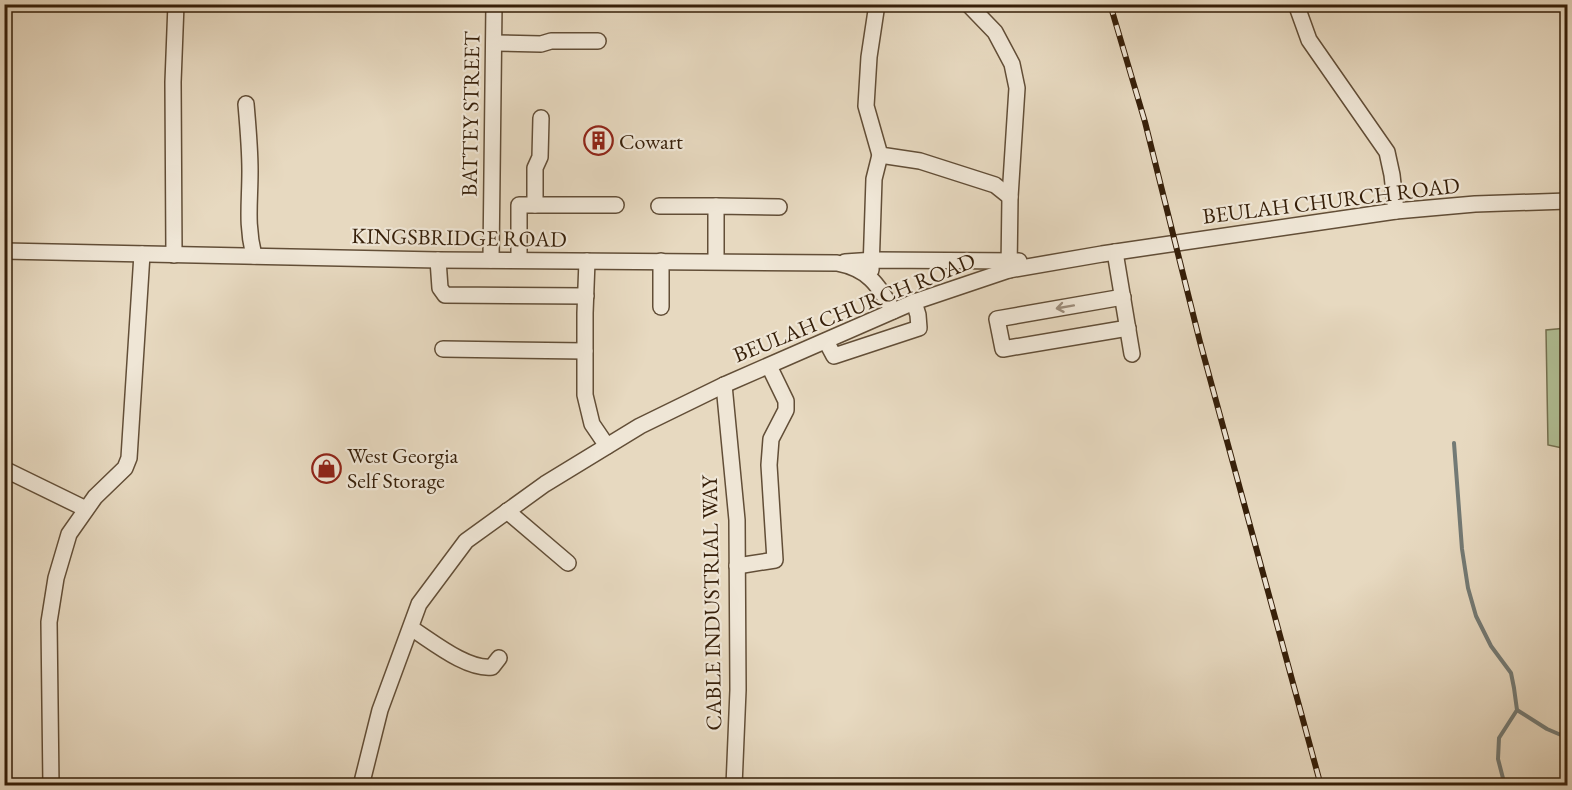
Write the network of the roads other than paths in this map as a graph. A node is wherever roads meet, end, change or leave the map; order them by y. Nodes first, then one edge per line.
1 (176, 4) edge
2 (494, 4) edge
3 (877, 4) edge
4 (968, 4) edge
5 (1296, 4) edge
6 (598, 41) dead end
7 (494, 43) junction
8 (246, 104) dead end
9 (541, 118) dead end
10 (880, 155) junction
11 (1010, 197) junction
12 (1568, 201) edge
13 (536, 205) junction
14 (616, 206) dead end
15 (659, 206) dead end
16 (716, 206) junction
17 (779, 207) dead end
18 (1396, 211) junction
19 (4, 251) edge
20 (1115, 252) junction
21 (142, 254) junction
22 (174, 255) junction
23 (254, 256) junction
24 (438, 260) junction
25 (491, 260) junction
26 (519, 260) junction
27 (870, 260) junction
28 (587, 261) junction
29 (661, 261) junction
30 (716, 261) junction
31 (837, 263) junction
32 (1009, 265) junction
33 (871, 279) junction
34 (586, 296) junction
35 (1123, 297) junction
36 (914, 302) junction
37 (661, 307) dead end
38 (892, 310) junction
39 (1128, 328) junction
40 (826, 341) junction
41 (443, 349) dead end
42 (585, 351) junction
43 (1132, 354) dead end
44 (769, 366) junction
45 (724, 385) junction
46 (607, 446) junction
47 (4, 469) edge
48 (86, 509) junction
49 (507, 511) junction
50 (568, 563) dead end
51 (737, 566) junction
52 (411, 628) junction
53 (499, 658) dead end
54 (51, 786) edge
55 (361, 786) edge
56 (734, 786) edge

1 - 22 street
2 - 7 street, BATTEY STREET
3 - 10 street
4 - 11 street
5 - 18 street
6 - 7 street
7 - 25 street, BATTEY STREET
8 - 23 street
9 - 13 street
10 - 11 street
10 - 27 street
11 - 32 street
12 - 18 street, BEULAH CHURCH ROAD
13 - 14 street
13 - 26 street
15 - 16 street
16 - 17 street
16 - 30 street
18 - 20 street, BEULAH CHURCH ROAD
19 - 21 street, KINGSBRIDGE ROAD
20 - 32 street, BEULAH CHURCH ROAD
20 - 35 street
21 - 22 street, KINGSBRIDGE ROAD
21 - 48 street
22 - 23 street, KINGSBRIDGE ROAD
23 - 24 street, KINGSBRIDGE ROAD
24 - 25 street, KINGSBRIDGE ROAD
24 - 34 street
25 - 26 street, KINGSBRIDGE ROAD
26 - 28 street, KINGSBRIDGE ROAD
27 - 31 street
27 - 32 street
27 - 33 street
28 - 29 street, KINGSBRIDGE ROAD
28 - 34 street
29 - 30 street, KINGSBRIDGE ROAD
29 - 37 street
30 - 31 street, KINGSBRIDGE ROAD
31 - 33 street, KINGSBRIDGE ROAD
32 - 36 street, BEULAH CHURCH ROAD
33 - 38 street, KINGSBRIDGE ROAD
34 - 42 street
35 - 39 street
35 -> 39 street
36 - 38 street, BEULAH CHURCH ROAD
36 - 40 street
38 - 40 street, BEULAH CHURCH ROAD
39 - 43 street
40 - 44 street, BEULAH CHURCH ROAD
41 - 42 street
42 - 46 street
44 - 45 street, BEULAH CHURCH ROAD
44 - 51 street
45 - 46 street, BEULAH CHURCH ROAD
45 - 51 street, CABLE INDUSTRIAL WAY
46 - 49 street, BEULAH CHURCH ROAD
47 - 48 street
48 - 54 street
49 - 50 street
49 - 52 street, BEULAH CHURCH ROAD
51 - 56 street, CABLE INDUSTRIAL WAY
52 - 53 street
52 - 55 street, BEULAH CHURCH ROAD

